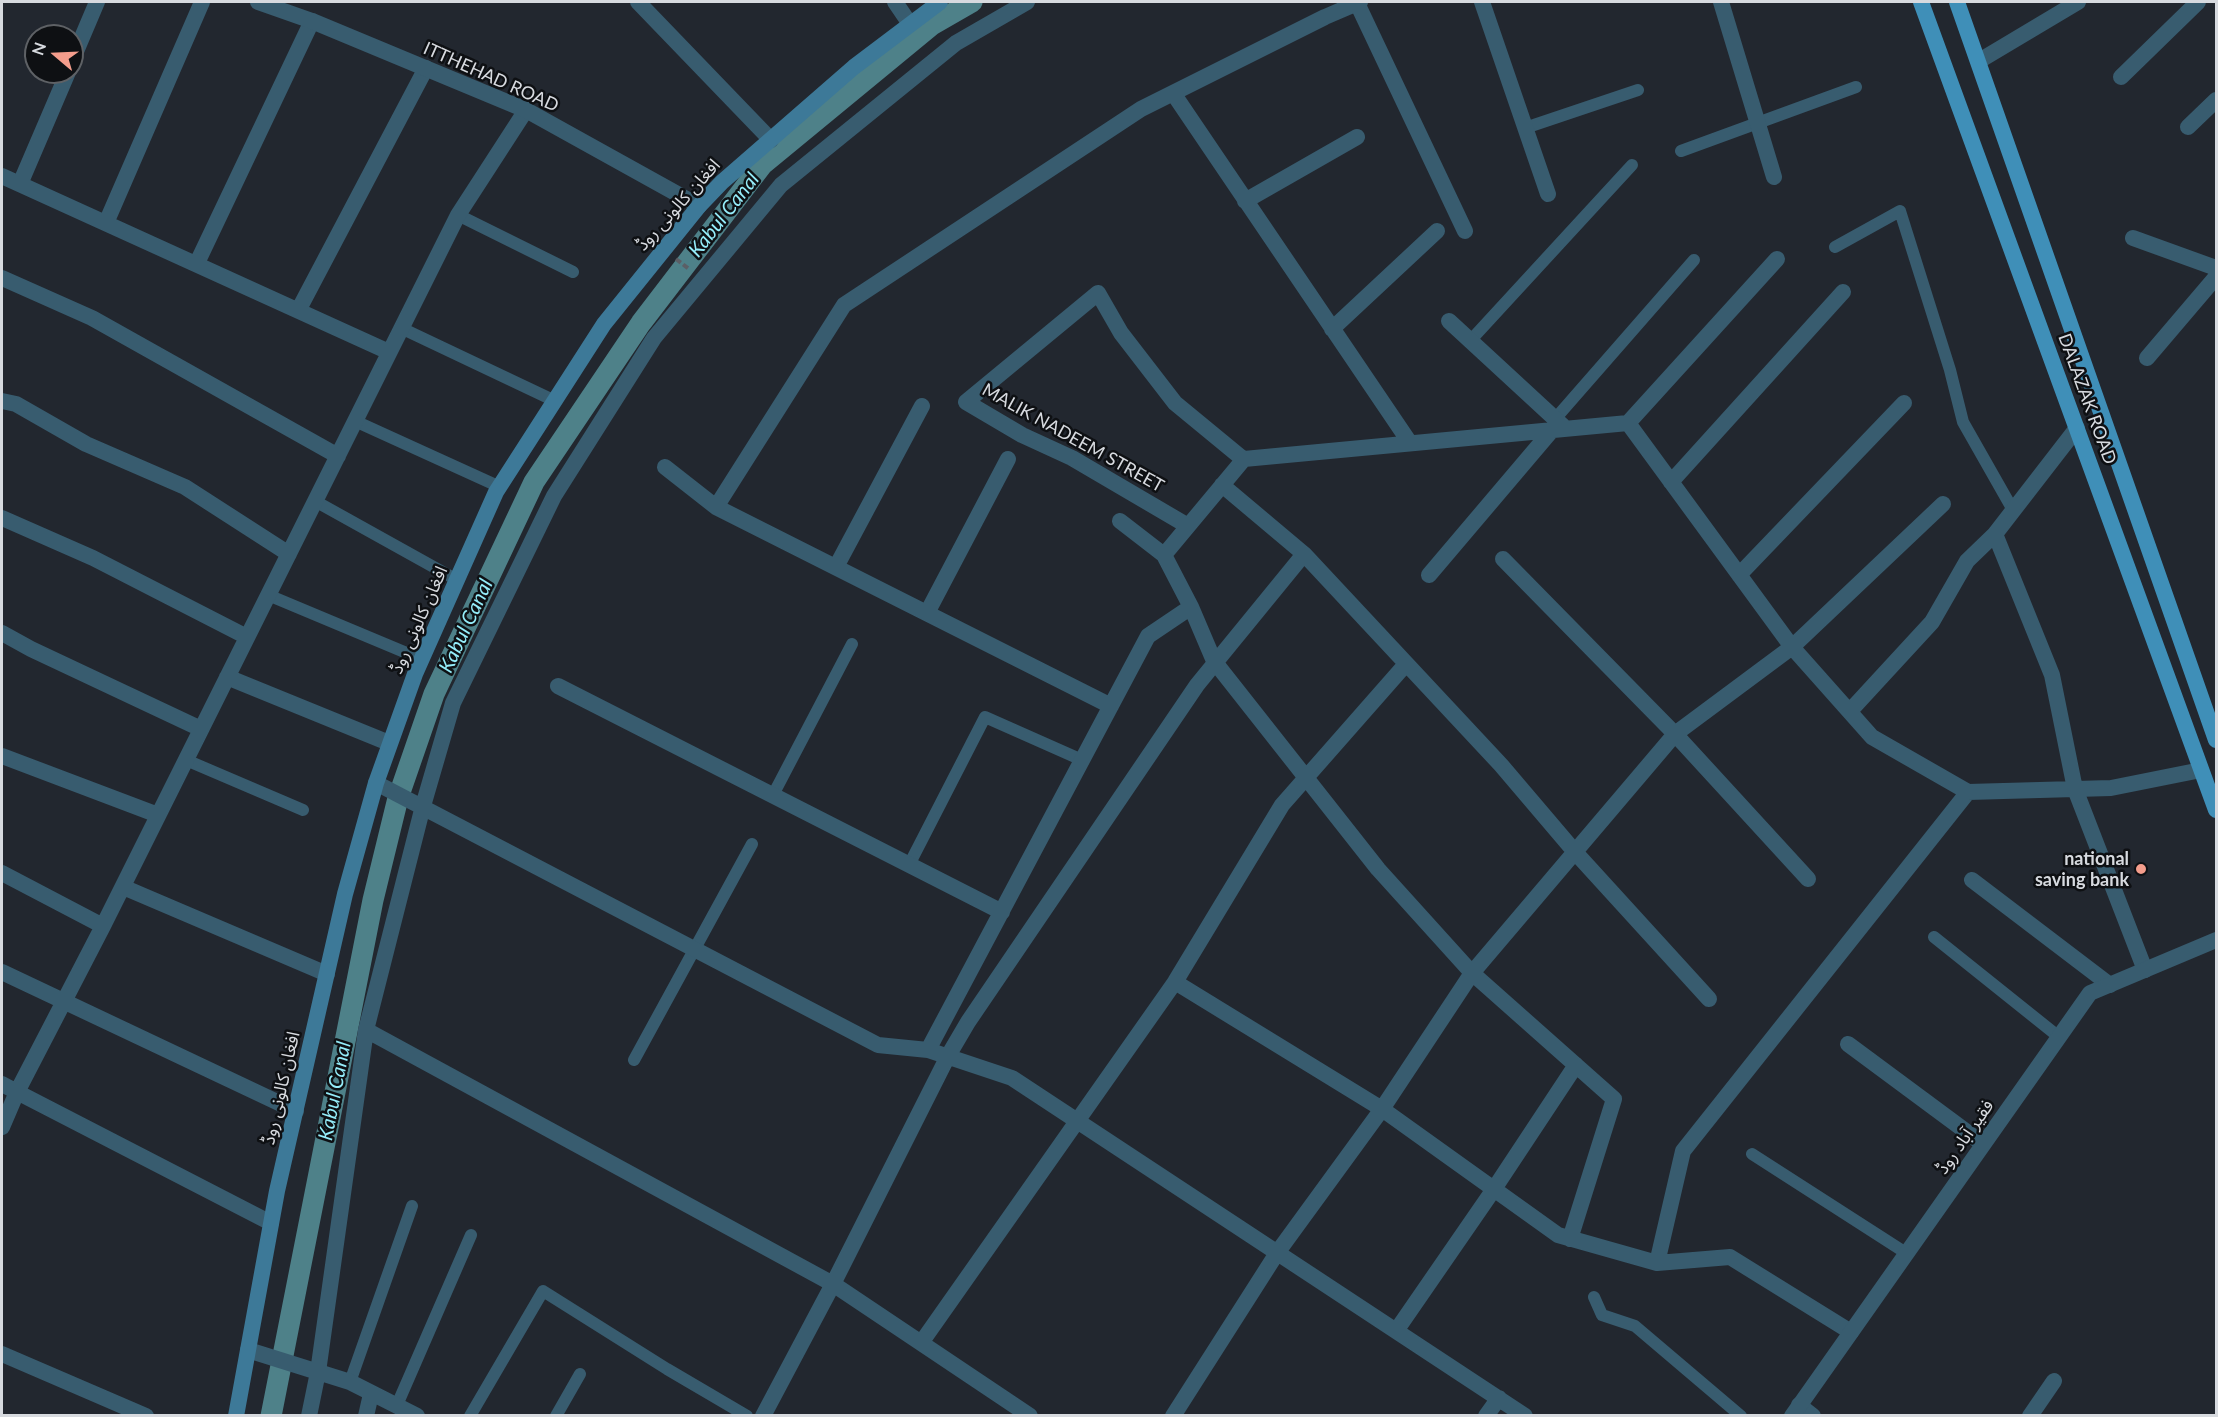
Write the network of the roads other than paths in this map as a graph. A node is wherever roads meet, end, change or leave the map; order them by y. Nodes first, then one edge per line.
1 (97, 2) edge
2 (202, 2) edge
3 (258, 2) edge
4 (638, 2) edge
5 (895, 2) edge
6 (940, 2) edge
7 (1027, 2) edge
8 (1358, 2) edge
9 (1482, 2) edge
10 (1721, 2) edge
11 (1921, 2) edge
12 (1957, 2) edge
13 (2078, 2) edge
14 (2198, 2) edge
15 (312, 21) junction
16 (910, 24) junction
17 (84, 33) edge
18 (1979, 61) junction
19 (426, 68) junction
20 (2121, 77) dead end
21 (63, 84) edge
22 (1856, 87) dead end
23 (1638, 90) dead end
24 (1173, 93) junction
25 (2217, 100) edge
26 (526, 110) junction
27 (1757, 122) junction
28 (2188, 127) dead end
29 (1525, 128) junction
30 (1357, 137) dead end
31 (771, 140) junction
32 (1681, 151) dead end
33 (1632, 165) dead end
34 (2, 176) edge
35 (1774, 177) dead end
36 (20, 184) junction
37 (1548, 194) dead end
38 (1245, 201) junction
39 (699, 206) junction
40 (458, 215) junction
41 (106, 223) junction
42 (1437, 231) dead end
43 (1466, 231) dead end
44 (2133, 238) dead end
45 (1835, 247) dead end
46 (1694, 260) dead end
47 (1777, 260) dead end
48 (197, 263) junction
49 (2217, 268) edge
50 (573, 272) dead end
51 (2217, 277) edge
52 (2, 278) edge
53 (1843, 292) dead end
54 (299, 309) junction
55 (1449, 321) dead end
56 (401, 328) junction
57 (1332, 329) junction
58 (1470, 341) junction
59 (389, 352) junction
60 (2147, 358) dead end
61 (2, 401) edge
62 (555, 401) junction
63 (1904, 403) dead end
64 (922, 406) dead end
65 (355, 421) junction
66 (1628, 423) junction
67 (1558, 426) junction
68 (2107, 426) junction
69 (2078, 432) junction
70 (1410, 443) junction
71 (338, 456) junction
72 (1008, 459) dead end
73 (1243, 459) junction
74 (665, 467) dead end
75 (1671, 482) junction
76 (1222, 485) junction
77 (500, 487) junction
78 (315, 501) junction
79 (1943, 504) dead end
80 (716, 507) junction
81 (2013, 510) junction
82 (2, 518) edge
83 (1120, 521) dead end
84 (1188, 526) junction
85 (1995, 534) junction
86 (288, 554) junction
87 (1304, 554) junction
88 (1164, 555) junction
89 (1503, 559) dead end
90 (836, 567) junction
91 (1429, 575) dead end
92 (1739, 575) junction
93 (457, 580) junction
94 (268, 595) junction
95 (1191, 607) junction
96 (927, 613) junction
97 (2, 633) edge
98 (247, 637) junction
99 (852, 644) dead end
100 (1792, 647) junction
101 (422, 659) junction
102 (1215, 661) junction
103 (1406, 663) junction
104 (227, 677) junction
105 (558, 686) dead end
106 (1111, 706) junction
107 (1850, 711) junction
108 (201, 729) junction
109 (1675, 734) junction
110 (2217, 740) edge
111 (389, 743) junction
112 (2, 756) edge
113 (186, 760) junction
114 (1082, 760) junction
115 (2201, 770) junction
116 (1306, 777) junction
117 (380, 785) junction
118 (2075, 789) junction
119 (1968, 792) junction
120 (774, 795) junction
121 (420, 804) junction
122 (303, 810) dead end
123 (2217, 810) edge
124 (158, 815) junction
125 (752, 844) dead end
126 (1575, 852) junction
127 (909, 865) junction
128 (2, 873) edge
129 (1808, 879) dead end
130 (1972, 880) dead end
131 (123, 887) junction
132 (1002, 912) junction
133 (103, 926) junction
134 (1934, 937) dead end
135 (2217, 940) edge
136 (695, 948) junction
137 (2145, 970) junction
138 (2, 972) edge
139 (1472, 973) junction
140 (327, 974) junction
141 (1175, 982) junction
142 (2110, 985) junction
143 (1709, 999) dead end
144 (64, 1002) junction
145 (366, 1030) junction
146 (2059, 1037) junction
147 (1848, 1044) dead end
148 (928, 1050) junction
149 (948, 1056) junction
150 (634, 1060) dead end
151 (1576, 1065) junction
152 (2, 1084) edge
153 (17, 1092) junction
154 (1382, 1109) junction
155 (296, 1111) junction
156 (1077, 1121) junction
157 (2, 1127) edge
158 (1983, 1144) junction
159 (1752, 1154) dead end
160 (1494, 1190) junction
161 (412, 1206) dead end
162 (271, 1222) junction
163 (471, 1235) dead end
164 (1570, 1239) junction
165 (1276, 1253) junction
166 (1906, 1253) junction
167 (1657, 1263) junction
168 (833, 1284) junction
169 (1594, 1297) dead end
170 (1396, 1331) junction
171 (1851, 1332) junction
172 (921, 1343) junction
173 (255, 1351) junction
174 (2, 1354) edge
175 (313, 1371) junction
176 (580, 1374) dead end
177 (2054, 1381) dead end
178 (350, 1382) junction
179 (371, 1394) junction
180 (1499, 1398) junction
181 (397, 1405) junction
182 (1802, 1412) edge
183 (146, 1416) edge
184 (236, 1416) edge
185 (309, 1416) edge
186 (366, 1416) edge
187 (417, 1416) edge
188 (470, 1416) edge
189 (556, 1416) edge
190 (747, 1416) edge
191 (763, 1416) edge
192 (1030, 1416) edge
193 (1173, 1416) edge
194 (1486, 1416) edge
195 (1525, 1416) edge
196 (1741, 1416) edge
197 (2030, 1416) edge

1 - 17 street
2 - 41 street
3 - 15 street, ITTHEHAD ROAD
4 - 31 street
5 - 16 street
6 - 16 main road, افغان کالونی روڈ
7 - 121 street
8 - 24 street
8 - 43 street
9 - 29 street
10 - 27 street
11 - 69 main road, DALAZAK ROAD
12 - 18 main road, DALAZAK ROAD
13 - 18 street
14 - 20 street
15 - 19 street, ITTHEHAD ROAD
15 - 48 street
16 - 31 main road, افغان کالونی روڈ
18 - 68 main road, DALAZAK ROAD
19 - 26 street, ITTHEHAD ROAD
19 - 54 street
21 - 36 street
22 - 27 lane
23 - 29 lane
24 - 38 street
24 - 80 street
25 - 28 street
26 - 39 street, ITTHEHAD ROAD
26 - 40 street
27 - 32 lane
27 - 35 street
29 - 37 street
30 - 38 street
31 - 39 main road, افغان کالونی روڈ
33 - 58 lane
34 - 36 street
36 - 41 street
38 - 57 street
39 - 62 main road, افغان کالونی روڈ
40 - 50 lane
40 - 56 street
41 - 48 street
42 - 57 street
44 - 49 street
45 - 81 lane
46 - 67 lane
47 - 66 street
48 - 54 street
51 - 60 street
52 - 71 street
53 - 75 street
54 - 59 street
55 - 58 street
56 - 59 street
56 - 62 lane
57 - 70 street
58 - 67 street
59 - 65 street
61 - 86 street
62 - 77 main road, افغان کالونی روڈ
63 - 92 street
64 - 90 street
65 - 71 street
65 - 77 lane
66 - 67 street
66 - 75 street
67 - 70 street
67 - 91 street
68 - 69 main road
68 - 110 main road, DALAZAK ROAD
69 - 81 street
69 - 115 main road, DALAZAK ROAD
70 - 73 street
71 - 78 street
72 - 96 street
73 - 76 street
73 - 84 street, MALIK NADEEM STREET
74 - 80 street
75 - 92 street
76 - 84 street
76 - 87 street
77 - 93 main road, افغان کالونی روڈ
78 - 86 street
78 - 93 lane
79 - 100 street
80 - 90 street
81 - 85 street
82 - 98 street
83 - 88 street
84 - 88 street
85 - 107 street
85 - 118 street
86 - 94 street
87 - 102 street
87 - 103 street
88 - 95 street
89 - 109 street
90 - 96 street
92 - 100 street
93 - 101 main road, افغان کالونی روڈ
94 - 98 street
94 - 101 lane
95 - 102 street
95 - 106 street
96 - 106 street
97 - 108 street
98 - 104 street
99 - 120 lane
100 - 107 street
100 - 109 street
101 - 111 main road, افغان کالونی روڈ
102 - 116 street
102 - 149 street
103 - 116 street
103 - 126 street
104 - 108 street
104 - 111 street
105 - 120 street
106 - 114 street
107 - 119 street
108 - 113 street
109 - 126 street
109 - 129 street
111 - 117 main road, افغان کالونی روڈ
112 - 124 street
113 - 122 lane
113 - 124 street
114 - 127 lane
114 - 132 street
115 - 118 street
115 - 123 main road, DALAZAK ROAD
116 - 139 street
116 - 141 street
117 - 121 street
117 - 140 main road, افغان کالونی روڈ
118 - 119 street
118 - 137 street
119 - 167 street
120 - 127 street
121 - 136 street
121 - 145 street
124 - 131 street
125 - 136 lane
126 - 139 street
126 - 143 street
127 - 132 street
128 - 133 street
130 - 142 street
131 - 133 street
131 - 140 street
132 - 148 street
133 - 144 street
134 - 146 lane
135 - 137 street, فقیر آباد روڈ
136 - 148 street
136 - 150 lane
137 - 142 street, فقیر آباد روڈ
138 - 144 street
139 - 151 street
139 - 154 street
140 - 155 main road, افغان کالونی روڈ
141 - 154 street
141 - 156 street
142 - 146 street, فقیر آباد روڈ
144 - 153 street
144 - 155 street
145 - 168 street
145 - 175 street
146 - 158 street, فقیر آباد روڈ
147 - 158 street
148 - 149 street
149 - 156 street
149 - 168 street
151 - 160 street
151 - 164 street
152 - 153 street
153 - 157 street
153 - 162 street
154 - 160 street
154 - 165 street
155 - 162 main road, افغان کالونی روڈ
156 - 165 street
156 - 172 street
158 - 166 street, فقیر آباد روڈ
159 - 166 lane
160 - 164 street
160 - 170 street
161 - 178 lane
162 - 173 main road, افغان کالونی روڈ
163 - 181 lane
164 - 167 street
165 - 170 street
165 - 193 street
166 - 171 street, فقیر آباد روڈ
167 - 171 street
168 - 172 street
168 - 191 street
169 - 196 lane
170 - 180 street
171 - 182 street, فقیر آباد روڈ
172 - 192 street
173 - 175 street
173 - 184 main road, افغان کالونی روڈ
174 - 183 street
175 - 178 street
175 - 185 street
176 - 189 lane
177 - 197 street
178 - 179 street
179 - 181 street
179 - 186 street
180 - 194 street
180 - 195 street
181 - 187 street
188 - 190 lane

